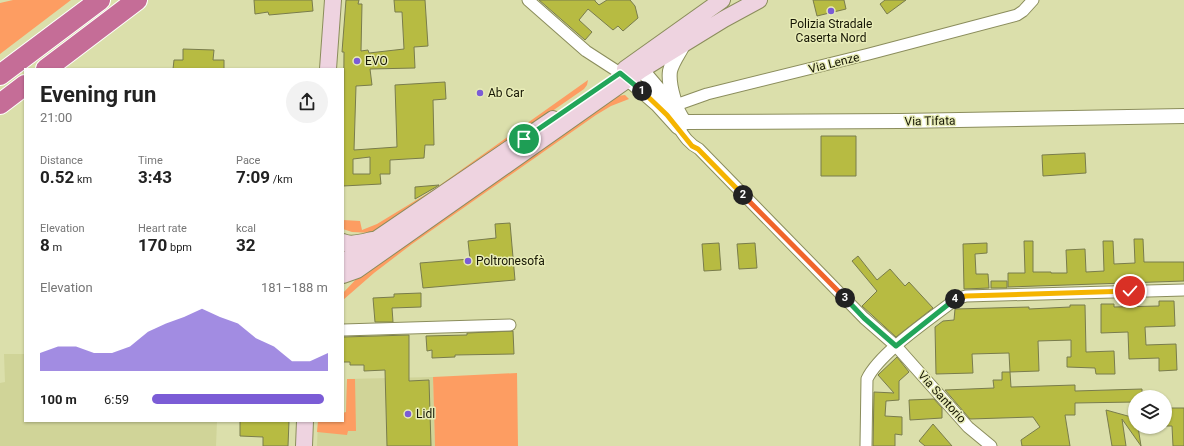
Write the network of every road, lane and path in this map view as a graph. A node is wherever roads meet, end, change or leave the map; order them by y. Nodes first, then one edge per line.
1 (100, 0) edge
2 (137, 0) edge
3 (332, 0) edge
4 (528, 0) edge
5 (722, 0) edge
6 (759, 0) edge
7 (1033, 0) edge
8 (681, 38) junction
9 (47, 68) edge
10 (328, 68) edge
11 (634, 73) junction
12 (0, 75) edge
13 (24, 86) edge
14 (0, 104) edge
15 (674, 112) junction
16 (1184, 116) edge
17 (380, 237) junction
18 (344, 242) edge
19 (344, 261) edge
20 (350, 272) edge
21 (344, 286) edge
22 (1184, 290) edge
23 (510, 325) dead end
24 (344, 330) edge
25 (896, 346) junction
26 (305, 422) edge
27 (304, 446) edge
28 (866, 446) edge
29 (991, 446) edge

1 - 12 highway
2 - 9 highway
3 - 10 main road
4 - 11 street
5 - 8 main road
6 - 8 main road
7 - 15 street, Via Lenze
8 - 11 main road
8 - 15 street
11 - 15 street
11 - 17 main road
11 - 20 main road
13 - 14 highway
15 - 16 street, Via Tifata
15 - 25 street, Via Santorio
17 - 18 main road
17 - 19 main road
20 - 21 main road
22 - 25 street
23 - 24 street
25 - 28 street
25 - 29 street, Via Santorio
26 - 27 main road

